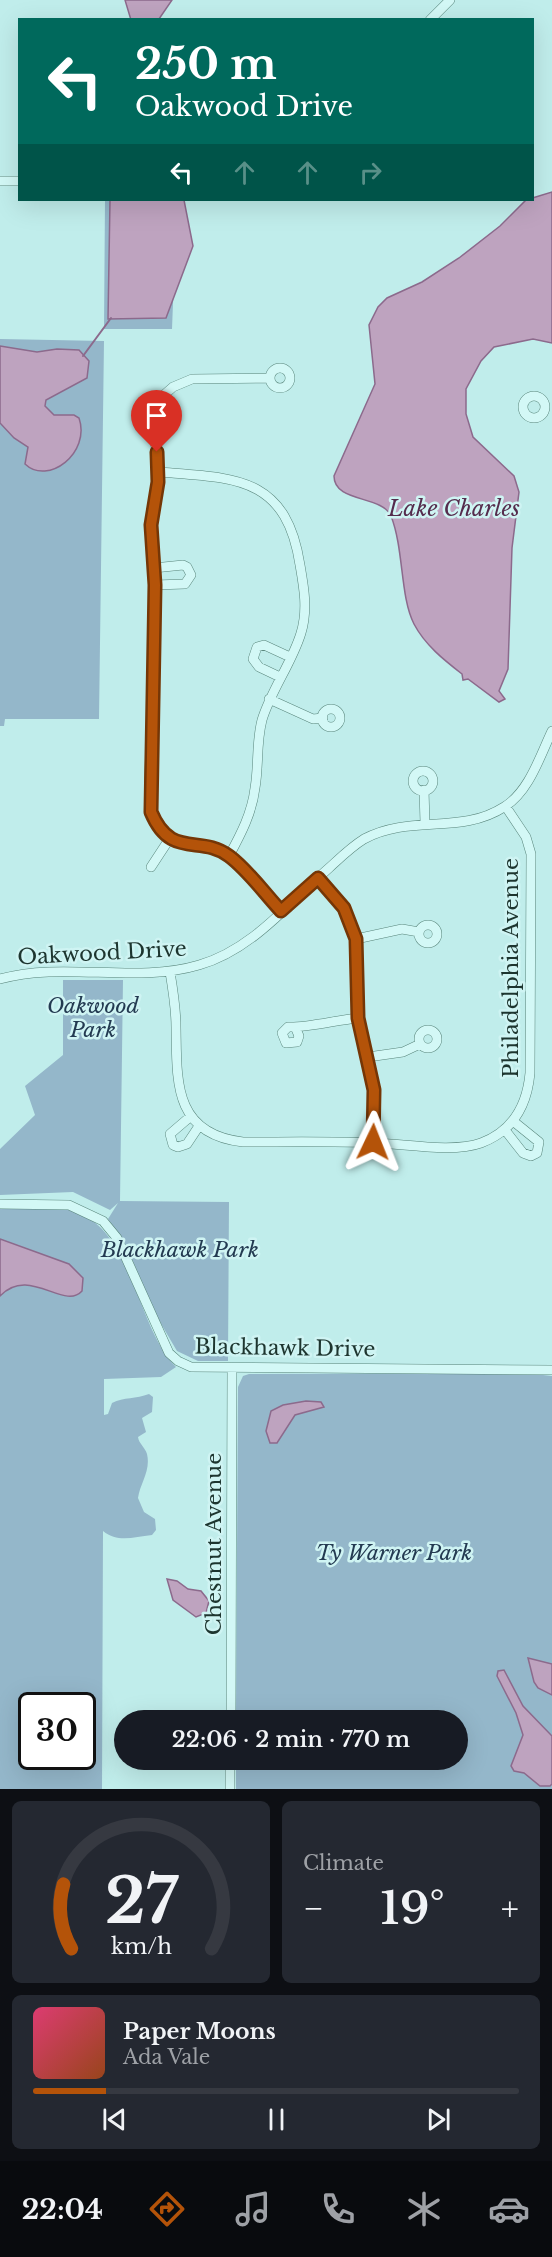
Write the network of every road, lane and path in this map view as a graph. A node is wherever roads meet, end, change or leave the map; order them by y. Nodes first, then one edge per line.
1 (450, 0) edge
2 (432, 18) edge
3 (0, 181) edge
4 (18, 181) edge
5 (270, 378) dead end
6 (159, 472) junction
7 (154, 568) junction
8 (155, 585) junction
9 (290, 657) junction
10 (280, 677) junction
11 (269, 699) junction
12 (323, 718) dead end
13 (551, 735) edge
14 (424, 790) dead end
15 (506, 807) junction
16 (425, 823) junction
17 (170, 838) junction
18 (229, 856) junction
19 (151, 867) dead end
20 (318, 878) junction
21 (281, 911) junction
22 (419, 932) dead end
23 (356, 939) junction
24 (170, 972) junction
25 (0, 979) edge
26 (358, 1018) junction
27 (296, 1029) dead end
28 (420, 1044) dead end
29 (368, 1058) junction
30 (191, 1116) junction
31 (513, 1121) junction
32 (199, 1126) junction
33 (505, 1130) junction
34 (373, 1142) junction
35 (0, 1204) edge
36 (232, 1368) junction
37 (552, 1370) edge
38 (231, 1710) edge
39 (230, 1770) edge
40 (230, 1789) edge

1 - 2 street
3 - 4 street
5 - 6 street
6 - 7 street
6 - 9 street
7 - 8 street
7 - 8 street
8 - 17 street
9 - 10 street
9 - 10 street
10 - 11 street
11 - 12 street
11 - 18 street
13 - 15 street, Oakwood Drive
14 - 16 street
15 - 16 street, Oakwood Drive
15 - 31 street, Philadelphia Avenue
16 - 20 street, Oakwood Drive
17 - 18 street
17 - 19 street
18 - 21 street
20 - 21 street, Oakwood Drive
20 - 23 street
21 - 24 street, Oakwood Drive
22 - 23 street
23 - 26 street
24 - 25 street, Oakwood Drive
24 - 30 street
26 - 27 street
26 - 29 street
28 - 29 street
29 - 34 street
30 - 32 street
30 - 32 street
31 - 33 street, Philadelphia Avenue
31 - 33 street
32 - 34 street
33 - 34 street
35 - 36 street, Blackhawk Drive
36 - 37 street, Blackhawk Drive
36 - 38 street, Chestnut Avenue
39 - 40 street

